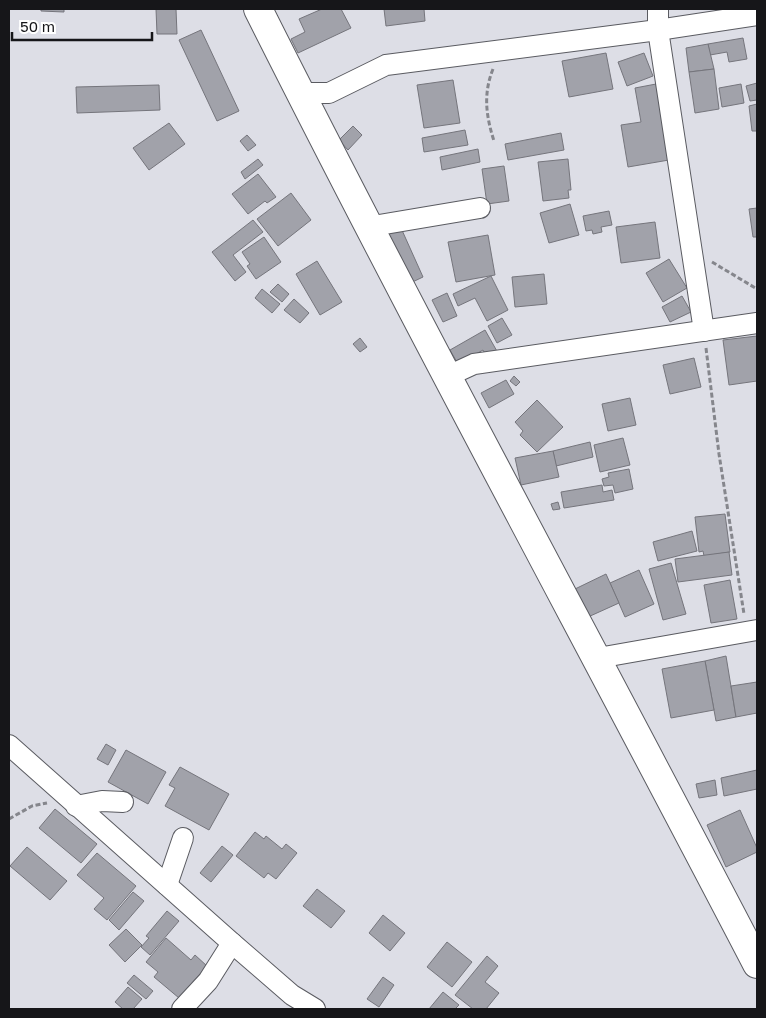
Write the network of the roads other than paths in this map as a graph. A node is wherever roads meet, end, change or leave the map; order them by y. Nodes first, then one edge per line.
1 (258, 9) edge
2 (658, 9) edge
3 (757, 15) edge
4 (658, 30) junction
5 (300, 93) junction
6 (480, 208) dead end
7 (367, 227) junction
8 (757, 323) edge
9 (704, 331) junction
10 (448, 376) junction
11 (752, 631) edge
12 (598, 658) junction
13 (9, 745) edge
14 (124, 802) dead end
15 (76, 806) junction
16 (183, 838) dead end
17 (167, 885) junction
18 (232, 943) junction
19 (757, 964) edge
20 (182, 1009) edge
21 (315, 1009) edge

1 - 5 highway
2 - 4 street
3 - 4 street
4 - 5 street
4 - 9 street
5 - 7 highway
6 - 7 street
7 - 10 highway
8 - 9 street
9 - 10 street
10 - 12 highway
11 - 12 street
12 - 19 highway
13 - 15 street
14 - 15 street
15 - 17 street
16 - 17 street
17 - 18 street
18 - 20 street
18 - 21 street

